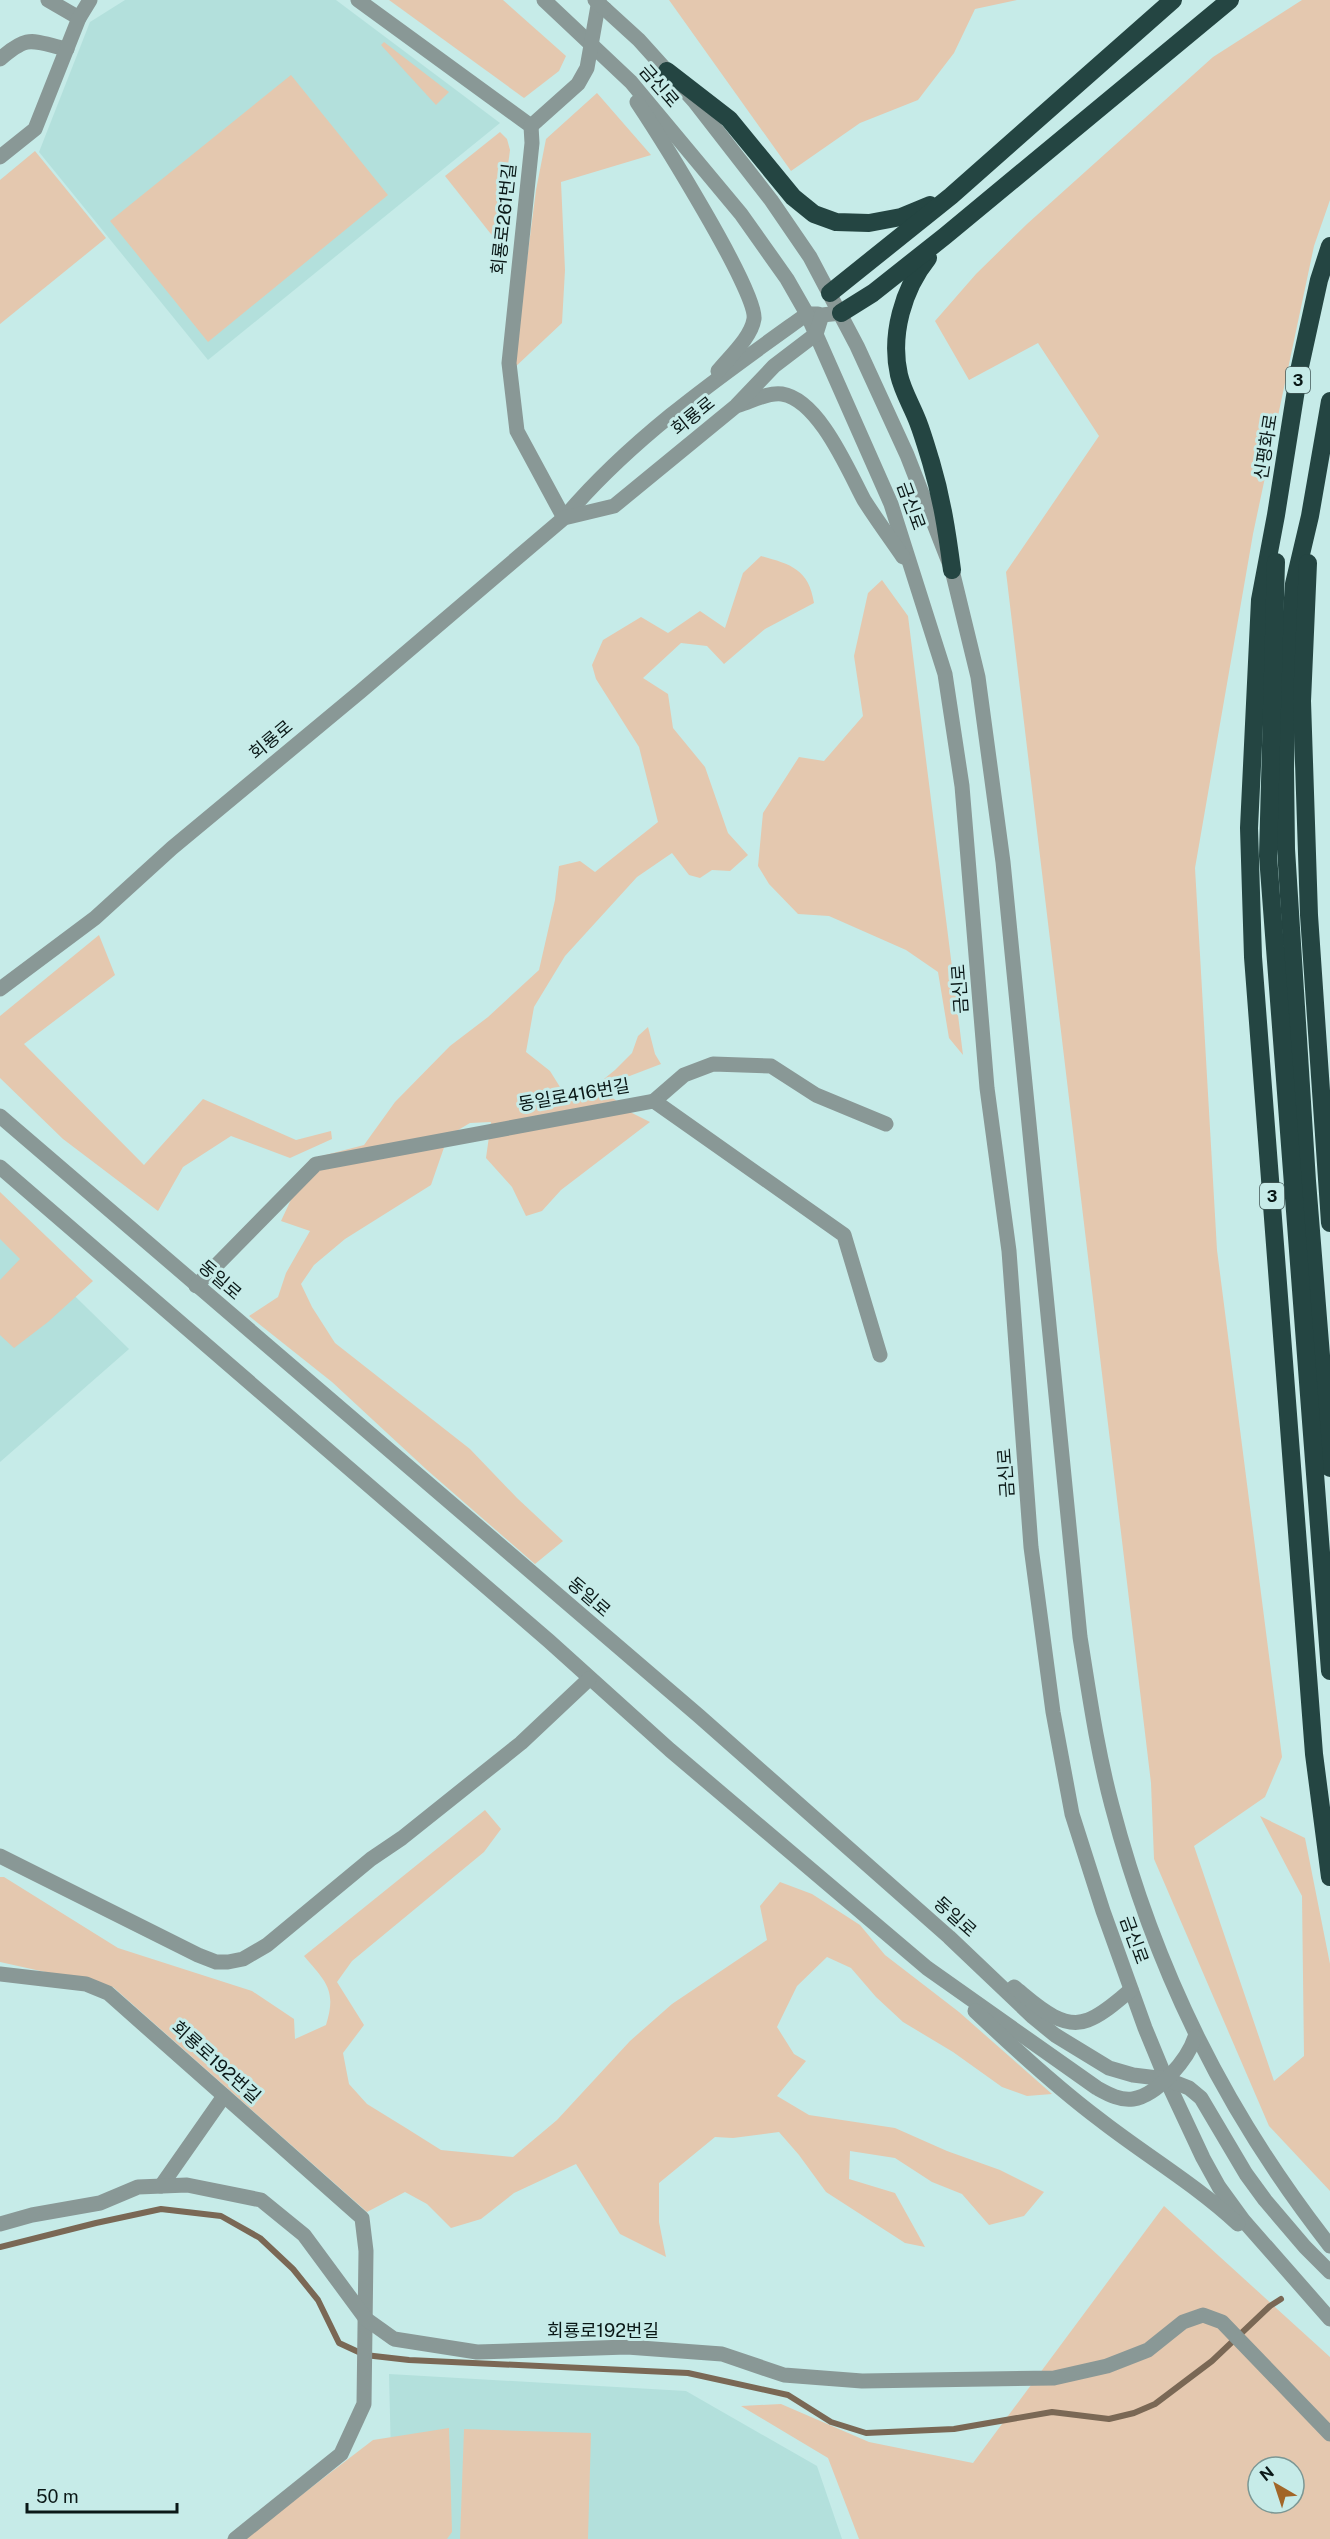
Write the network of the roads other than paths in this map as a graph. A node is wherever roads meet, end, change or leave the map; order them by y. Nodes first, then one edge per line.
1 (48, 0) edge
2 (90, 0) edge
3 (358, 0) edge
4 (544, 0) edge
5 (1173, 0) edge
6 (1230, 0) edge
7 (600, 3) edge
8 (79, 18) junction
9 (587, 39) junction
10 (67, 49) junction
11 (0, 59) edge
12 (667, 71) junction
13 (531, 126) junction
14 (0, 157) edge
15 (951, 196) junction
16 (945, 236) junction
17 (1330, 246) edge
18 (830, 293) junction
19 (815, 314) junction
20 (841, 314) junction
21 (816, 334) junction
22 (702, 390) junction
23 (1330, 401) edge
24 (736, 406) junction
25 (1276, 515) junction
26 (1310, 516) junction
27 (564, 518) junction
28 (952, 570) junction
29 (913, 572) junction
30 (0, 989) edge
31 (654, 1101) junction
32 (0, 1116) edge
33 (886, 1124) dead end
34 (0, 1167) edge
35 (1299, 1181) junction
36 (1330, 1223) edge
37 (196, 1286) junction
38 (880, 1355) dead end
39 (1330, 1468) edge
40 (1330, 1671) edge
41 (589, 1679) junction
42 (0, 1856) edge
43 (1330, 1877) edge
44 (949, 1937) junction
45 (927, 1968) junction
46 (0, 1974) edge
47 (1131, 1990) junction
48 (1195, 2037) junction
49 (1166, 2079) junction
50 (224, 2096) junction
51 (161, 2186) junction
52 (0, 2224) edge
53 (1330, 2246) edge
54 (1330, 2271) edge
55 (1293, 2279) junction
56 (1330, 2319) edge
57 (366, 2324) junction
58 (1330, 2434) edge
59 (235, 2539) edge

1 - 8 street
2 - 8 street
3 - 13 street
4 - 9 street, 금신로
5 - 15 highway
6 - 16 highway
7 - 12 street, 금신로
7 - 13 street
8 - 10 street
9 - 19 street, 금신로
9 - 22 street
10 - 11 street
10 - 14 street
12 - 15 highway
12 - 18 street, 금신로
13 - 27 street, 회룡로261번길
15 - 18 highway
16 - 20 highway
16 - 28 highway
17 - 25 highway, 신평화로 / 3
18 - 19 street
18 - 20 street, 금신로
19 - 20 street
19 - 21 street, 금신로
19 - 22 street, 회룡로
20 - 28 street, 금신로
21 - 24 street, 회룡로
21 - 29 street, 금신로
22 - 27 street, 회룡로
23 - 26 highway, 3
24 - 27 street, 회룡로
24 - 29 street
25 - 35 highway
25 - 43 highway, 3
26 - 35 highway
26 - 36 highway, 3
27 - 30 street, 회룡로
28 - 48 street, 금신로
29 - 47 street, 금신로
31 - 33 street
31 - 37 street, 동일로416번길
31 - 38 street, 동일로416번길
32 - 37 street, 동일로
34 - 41 street
35 - 39 highway
35 - 40 highway
37 - 44 street, 동일로
41 - 42 street
41 - 45 street
44 - 47 street
44 - 49 street, 동일로
45 - 49 street
45 - 55 street
46 - 50 street, 회룡로192번길
47 - 49 street, 금신로
48 - 49 street
48 - 53 street
49 - 54 street, 동일로
49 - 55 street
50 - 51 street
50 - 57 street, 회룡로192번길
51 - 52 street
51 - 57 street
55 - 56 street
57 - 58 street, 회룡로192번길
57 - 59 street

